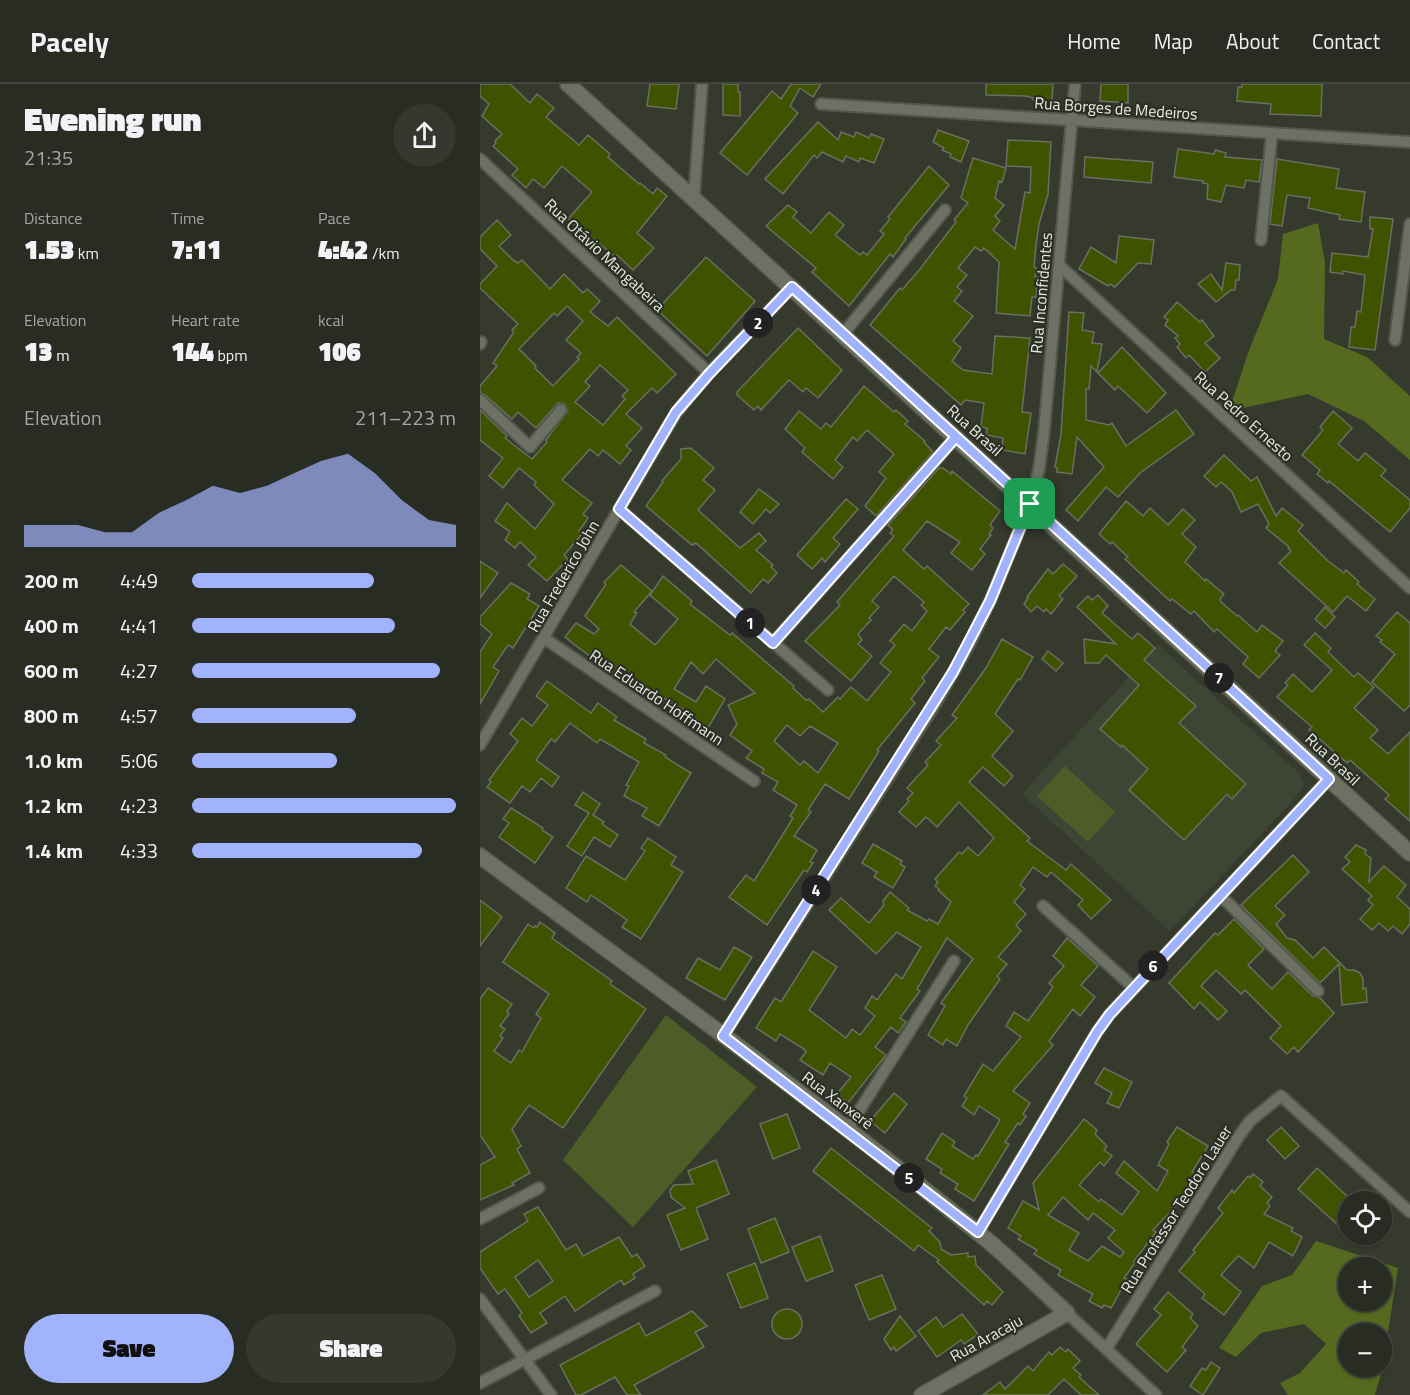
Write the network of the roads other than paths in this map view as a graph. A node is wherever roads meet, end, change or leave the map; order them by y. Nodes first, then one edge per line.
1 (568, 84) edge
2 (702, 84) edge
3 (1075, 84) edge
4 (821, 104) dead end
5 (1072, 120) junction
6 (1272, 133) junction
7 (1410, 142) edge
8 (480, 159) edge
9 (694, 198) junction
10 (945, 210) dead end
11 (1410, 224) edge
12 (1261, 240) dead end
13 (1059, 265) junction
14 (792, 287) junction
15 (843, 334) junction
16 (1395, 340) dead end
17 (709, 374) junction
18 (480, 400) edge
19 (561, 410) dead end
20 (956, 437) junction
21 (1030, 504) junction
22 (619, 509) junction
23 (1410, 588) edge
24 (544, 638) junction
25 (773, 643) junction
26 (828, 690) dead end
27 (480, 745) edge
28 (1329, 779) junction
29 (754, 781) dead end
30 (1410, 853) edge
31 (480, 856) edge
32 (1220, 895) junction
33 (1043, 906) dead end
34 (954, 961) dead end
35 (1133, 987) junction
36 (1318, 991) dead end
37 (723, 1036) junction
38 (847, 1130) junction
39 (539, 1188) dead end
40 (1410, 1212) edge
41 (480, 1219) edge
42 (978, 1232) junction
43 (655, 1291) dead end
44 (480, 1299) edge
45 (1067, 1313) junction
46 (1107, 1348) junction
47 (525, 1359) junction
48 (480, 1383) edge
49 (551, 1395) edge
50 (922, 1395) edge
51 (1156, 1395) edge

1 - 9 street, Rua Brasil
2 - 9 street
3 - 5 street, Rua Inconfidentes
4 - 5 street, Rua Borges de Medeiros
5 - 6 street, Rua Borges de Medeiros
5 - 13 street, Rua Inconfidentes
6 - 7 street, Rua Borges de Medeiros
6 - 12 street
8 - 17 street, Rua Otávio Mangabeira
9 - 14 street, Rua Brasil
10 - 15 street
11 - 16 street
13 - 21 street, Rua Inconfidentes
13 - 23 street, Rua Pedro Ernesto
14 - 15 street, Rua Brasil
14 - 17 street, Rua Frederico John
15 - 20 street, Rua Brasil
17 - 22 street, Rua Frederico John
18 - 19 street
20 - 21 street, Rua Brasil
20 - 25 street
21 - 28 street, Rua Brasil
21 - 37 street, Rua Inconfidentes
22 - 24 street, Rua Frederico John
22 - 25 street
24 - 27 street, Rua Frederico John
24 - 29 street, Rua Eduardo Hoffmann
25 - 26 street
28 - 30 street, Rua Brasil
28 - 32 street
31 - 37 street, Rua Xanxerê
32 - 35 street
32 - 36 street
33 - 35 street
34 - 38 street
35 - 42 street
37 - 38 street, Rua Xanxerê
38 - 42 street, Rua Xanxerê
39 - 41 street
40 - 46 street, Rua Professor Teodoro Lauer
42 - 45 street, Rua Xanxerê
43 - 47 street
44 - 47 street
45 - 46 street, Rua Xanxerê
45 - 50 street, Rua Aracaju
46 - 51 street, Rua Xanxerê
47 - 48 street
47 - 49 street

